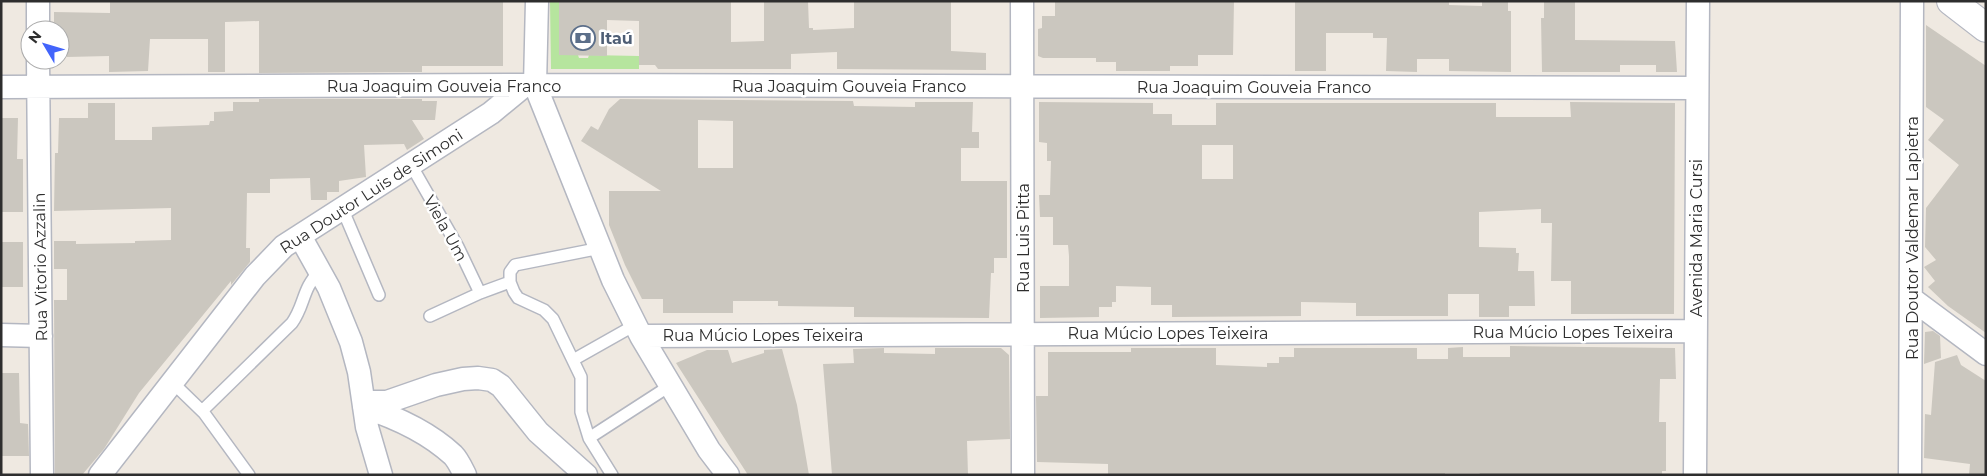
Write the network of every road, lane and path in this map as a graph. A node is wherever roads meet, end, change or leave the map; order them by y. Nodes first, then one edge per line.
1 (38, 1) edge
2 (537, 1) edge
3 (1022, 1) edge
4 (1698, 1) edge
5 (1912, 1) edge
6 (1951, 1) edge
7 (38, 20) edge
8 (1986, 28) edge
9 (38, 70) edge
10 (530, 85) junction
11 (1022, 86) junction
12 (1, 87) edge
13 (38, 88) junction
14 (1697, 88) junction
15 (410, 163) junction
16 (342, 208) junction
17 (300, 236) junction
18 (601, 248) junction
19 (320, 271) junction
20 (510, 282) junction
21 (480, 293) junction
22 (379, 295) dead end
23 (1912, 299) junction
24 (430, 316) dead end
25 (638, 330) junction
26 (1696, 331) junction
27 (1024, 333) junction
28 (1, 335) edge
29 (42, 336) junction
30 (1986, 354) edge
31 (572, 360) junction
32 (172, 382) junction
33 (671, 386) junction
34 (364, 405) junction
35 (202, 411) junction
36 (589, 438) junction
37 (460, 465) edge
38 (42, 475) edge
39 (100, 475) edge
40 (249, 475) edge
41 (381, 475) edge
42 (480, 475) edge
43 (586, 475) edge
44 (612, 475) edge
45 (728, 475) edge
46 (1023, 475) edge
47 (1695, 475) edge
48 (1910, 475) edge

1 - 7 street
2 - 10 street
3 - 11 street, Rua Luis Pitta
4 - 14 street, Avenida Maria Cursi
5 - 23 street, Rua Doutor Valdemar Lapietra
6 - 8 street
9 - 13 street, Rua Vitorio Azzalin
10 - 11 street, Rua Joaquim Gouveia Franco
10 - 13 street, Rua Joaquim Gouveia Franco
10 - 15 street, Rua Doutor Luis de Simoni
10 - 18 street
11 - 14 street, Rua Joaquim Gouveia Franco
11 - 27 street, Rua Luis Pitta
12 - 13 street, Rua Joaquim Gouveia Franco
13 - 29 street, Rua Vitorio Azzalin
14 - 26 street, Avenida Maria Cursi
15 - 16 street, Rua Doutor Luis de Simoni
15 - 21 lane, Viela Um
16 - 17 street, Rua Doutor Luis de Simoni
16 - 22 lane
17 - 19 street
17 - 32 street, Rua Doutor Luis de Simoni
18 - 20 lane
18 - 25 street
19 - 34 street
19 - 35 lane
20 - 21 lane
20 - 31 lane
21 - 24 lane
23 - 30 street
23 - 48 street, Rua Doutor Valdemar Lapietra
25 - 27 street, Rua Múcio Lopes Teixeira
25 - 31 lane
25 - 33 street
26 - 27 street, Rua Múcio Lopes Teixeira
26 - 47 street, Avenida Maria Cursi
27 - 46 street, Rua Luis Pitta
28 - 29 street
29 - 38 street, Rua Vitorio Azzalin
31 - 36 lane
32 - 35 lane
32 - 39 street, Rua Doutor Luis de Simoni
33 - 36 lane
33 - 45 street
34 - 37 street
34 - 41 street
34 - 43 street
35 - 40 lane
36 - 44 lane
37 - 42 street

